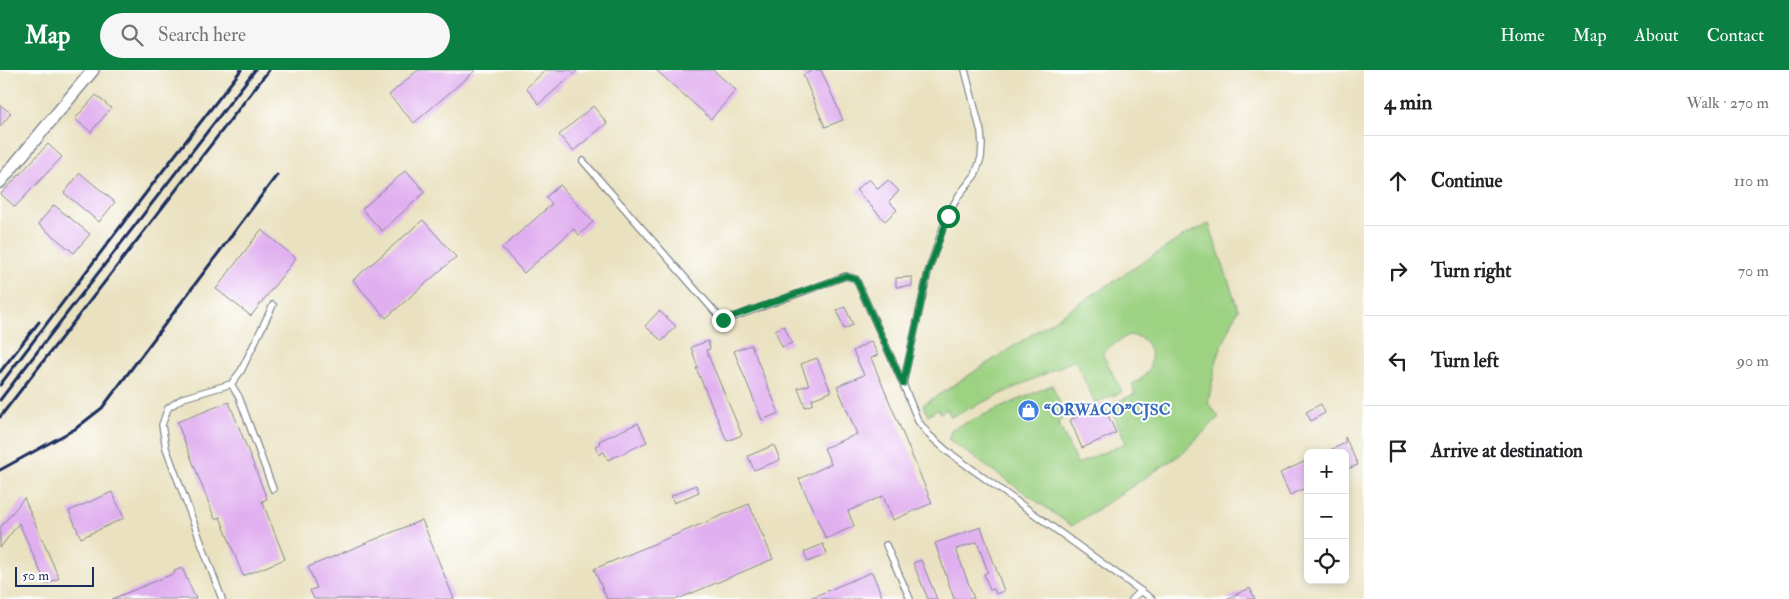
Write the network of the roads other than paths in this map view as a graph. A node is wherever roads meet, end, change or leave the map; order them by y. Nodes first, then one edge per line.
1 (93, 70) edge
2 (965, 70) edge
3 (583, 161) dead end
4 (0, 182) edge
5 (273, 305) dead end
6 (231, 384) junction
7 (903, 384) junction
8 (273, 489) dead end
9 (886, 545) dead end
10 (1141, 592) junction
11 (222, 599) edge
12 (910, 599) edge
13 (1132, 599) edge
14 (1152, 599) edge

1 - 4 street
2 - 7 lane
3 - 7 lane
5 - 6 lane
6 - 8 lane
6 - 11 lane
7 - 10 lane
9 - 12 lane
10 - 13 lane
10 - 14 lane

